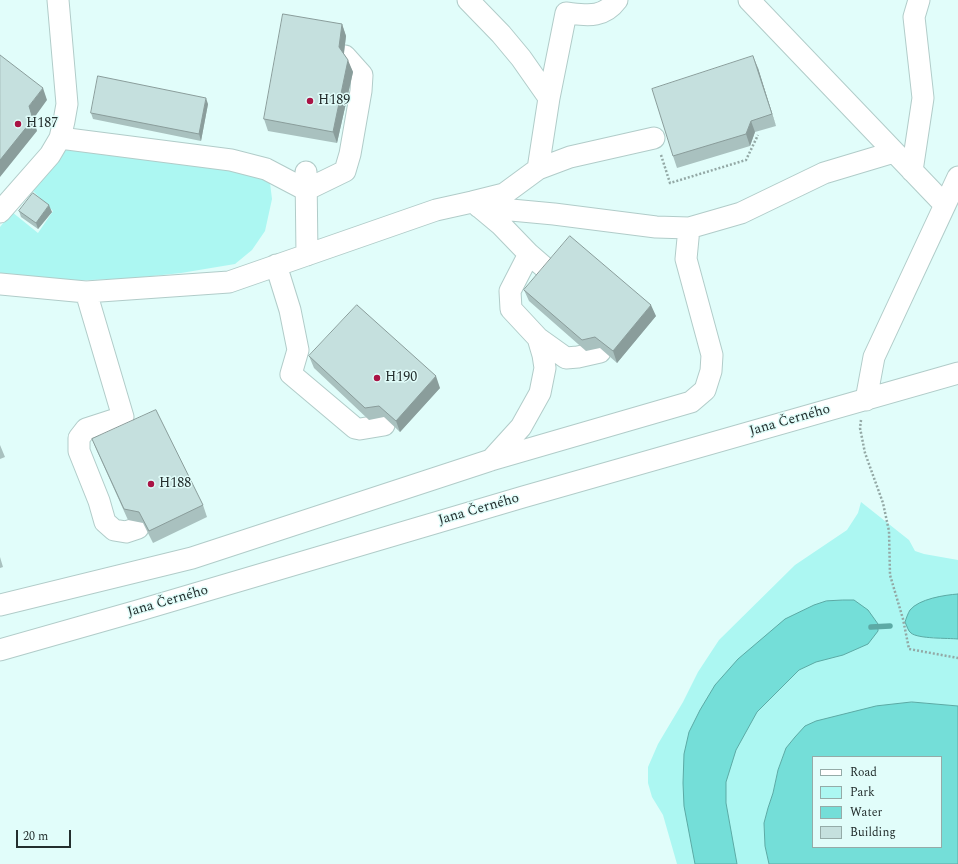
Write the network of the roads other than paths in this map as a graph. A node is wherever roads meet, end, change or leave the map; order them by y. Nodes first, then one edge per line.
1 (468, 0) edge
2 (617, 0) edge
3 (749, 0) edge
4 (919, 0) edge
5 (59, 2) edge
6 (346, 56) edge
7 (549, 98) junction
8 (60, 138) junction
9 (654, 138) road end
10 (894, 152) junction
11 (538, 169) junction
12 (912, 171) junction
13 (958, 177) edge
14 (306, 181) junction
15 (476, 205) junction
16 (945, 205) junction
17 (0, 212) edge
18 (689, 228) junction
19 (307, 255) junction
20 (276, 265) junction
21 (0, 284) edge
22 (86, 292) junction
23 (538, 338) junction
24 (600, 352) edge
25 (958, 373) edge
26 (866, 400) junction
27 (384, 425) edge
28 (490, 460) junction
29 (138, 528) edge
30 (0, 605) edge
31 (0, 650) edge

1 - 7 street
2 - 7 street
3 - 10 street
4 - 12 street
5 - 8 street
6 - 14 street
7 - 11 street
8 - 14 street
8 - 17 street
9 - 11 street
10 - 12 street
10 - 18 street
11 - 15 street
12 - 16 street
13 - 16 street
14 - 19 street
15 - 18 street
15 - 19 street
15 - 23 street
16 - 26 street
18 - 28 street
19 - 20 street
20 - 22 street
20 - 27 street
21 - 22 street
22 - 29 street
23 - 24 street
23 - 28 street
25 - 26 street, Jana Černého
26 - 31 street, Jana Černého
28 - 30 street

